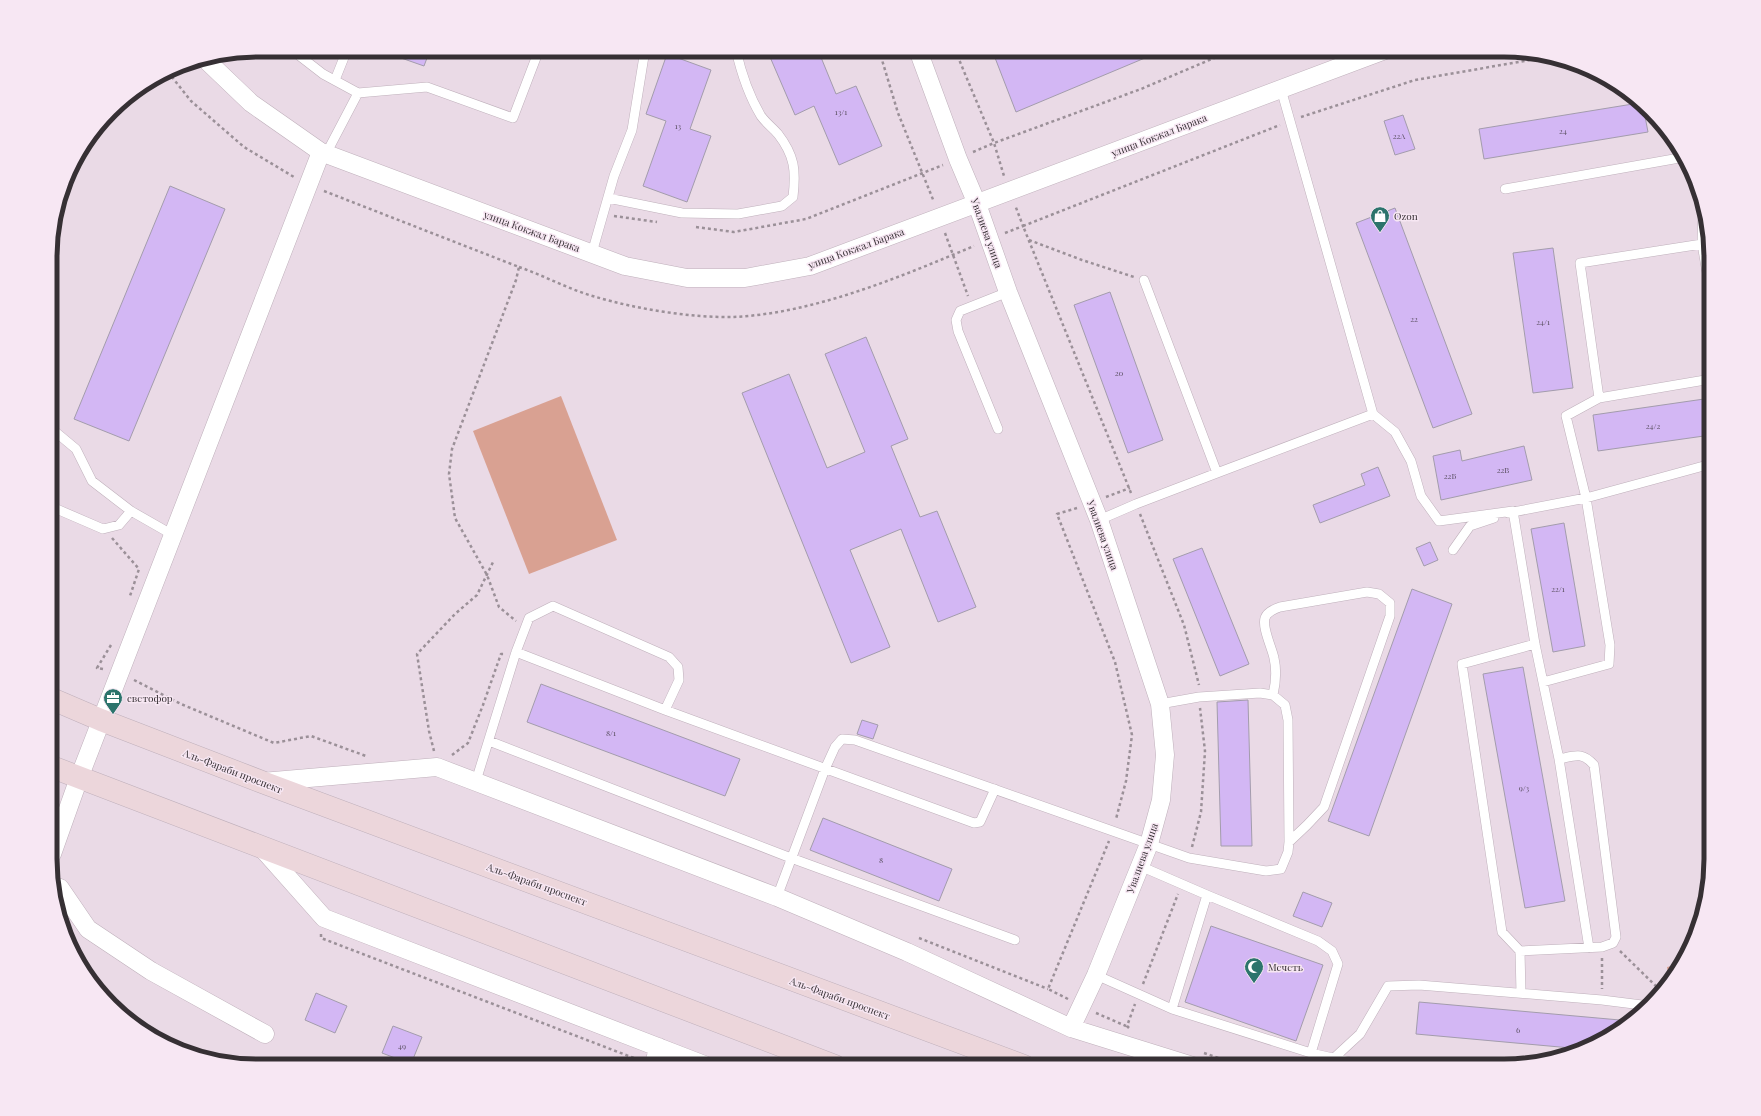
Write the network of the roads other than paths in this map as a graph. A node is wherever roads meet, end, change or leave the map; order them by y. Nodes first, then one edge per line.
1 (301, 57) edge
2 (344, 57) edge
3 (536, 57) edge
4 (644, 57) edge
5 (738, 57) edge
6 (921, 57) edge
7 (1366, 57) edge
8 (209, 63) edge
9 (335, 80) junction
10 (1281, 89) junction
11 (358, 93) junction
12 (323, 153) junction
13 (1678, 158) edge
14 (1505, 189) dead end
15 (608, 198) junction
16 (977, 204) junction
17 (1702, 233) edge
18 (1702, 244) junction
19 (592, 253) junction
20 (1704, 256) edge
21 (1144, 280) road end
22 (1008, 292) junction
23 (1704, 380) edge
24 (1599, 398) junction
25 (1373, 414) junction
26 (998, 430) dead end
27 (57, 433) edge
28 (1704, 466) edge
29 (1217, 473) junction
30 (1586, 498) junction
31 (57, 509) edge
32 (131, 511) junction
33 (1513, 511) junction
34 (1099, 520) junction
35 (173, 535) junction
36 (1453, 550) dead end
37 (1535, 644) junction
38 (516, 652) junction
39 (1543, 682) junction
40 (1273, 695) junction
41 (57, 701) edge
42 (1160, 704) junction
43 (665, 710) junction
44 (101, 720) junction
45 (489, 741) junction
46 (1559, 759) junction
47 (57, 769) edge
48 (824, 769) junction
49 (79, 778) junction
50 (476, 781) junction
51 (262, 782) junction
52 (995, 789) junction
53 (57, 840) edge
54 (1289, 842) junction
55 (1149, 844) junction
56 (260, 847) junction
57 (791, 858) junction
58 (1140, 866) junction
59 (59, 888) edge
60 (1207, 895) junction
61 (777, 897) junction
62 (1015, 940) dead end
63 (1589, 948) junction
64 (1520, 951) junction
65 (1096, 975) junction
66 (1522, 993) junction
67 (1639, 1006) edge
68 (1172, 1009) junction
69 (1071, 1028) junction
70 (265, 1034) dead end
71 (659, 1047) junction
72 (1311, 1053) junction
73 (1334, 1058) junction
74 (655, 1059) edge
75 (689, 1059) edge
76 (817, 1059) edge
77 (1005, 1059) edge
78 (1171, 1059) edge
79 (1338, 1059) edge

1 - 9 lane
2 - 9 lane
3 - 11 lane
4 - 15 lane
5 - 15 lane
6 - 16 street, Увалиева улица
7 - 10 street, улица Кокжал Барака
8 - 12 street, улица Кокжал Барака
9 - 11 lane
10 - 16 street, улица Кокжал Барака
10 - 25 lane
11 - 12 lane
12 - 19 street, улица Кокжал Барака
12 - 35 street
13 - 14 lane
15 - 19 lane
16 - 19 street, улица Кокжал Барака
16 - 22 street, Увалиева улица
17 - 18 lane
18 - 20 lane
18 - 24 lane
21 - 29 lane
22 - 26 lane
22 - 34 street, Увалиева улица
23 - 24 lane
24 - 30 lane
25 - 29 lane
25 - 33 lane
27 - 32 lane
28 - 30 lane
29 - 34 lane
30 - 33 lane
30 - 39 lane
31 - 32 lane
32 - 35 lane
33 - 36 lane
33 - 37 lane
34 - 42 street, Увалиева улица
35 - 44 street
37 - 39 lane
37 - 64 lane
38 - 43 lane
38 - 43 lane
38 - 45 lane
39 - 46 lane
40 - 42 lane
40 - 54 lane
40 - 54 lane
41 - 44 street, Аль-Фараби проспект
42 - 55 street, Увалиева улица
43 - 48 lane
44 - 49 street
44 - 51 street, Аль-Фараби проспект
45 - 50 lane
45 - 57 lane
46 - 63 lane
46 - 63 lane
47 - 49 street
48 - 52 lane
48 - 52 lane
48 - 57 lane
49 - 53 street
49 - 56 street
50 - 51 street
50 - 61 street
51 - 77 street, Аль-Фараби проспект
52 - 55 lane
54 - 55 lane
55 - 58 street, Увалиева улица
56 - 71 street
56 - 76 street
57 - 61 lane
57 - 62 lane
58 - 60 lane
58 - 65 street, Увалиева улица
59 - 70 street
60 - 68 lane
60 - 72 lane
61 - 69 street
63 - 64 lane
64 - 66 lane
65 - 68 lane
65 - 69 street, Увалиева улица
66 - 67 lane
66 - 73 lane
68 - 72 lane
69 - 78 street
71 - 74 street
71 - 75 street
72 - 73 lane
73 - 79 lane

